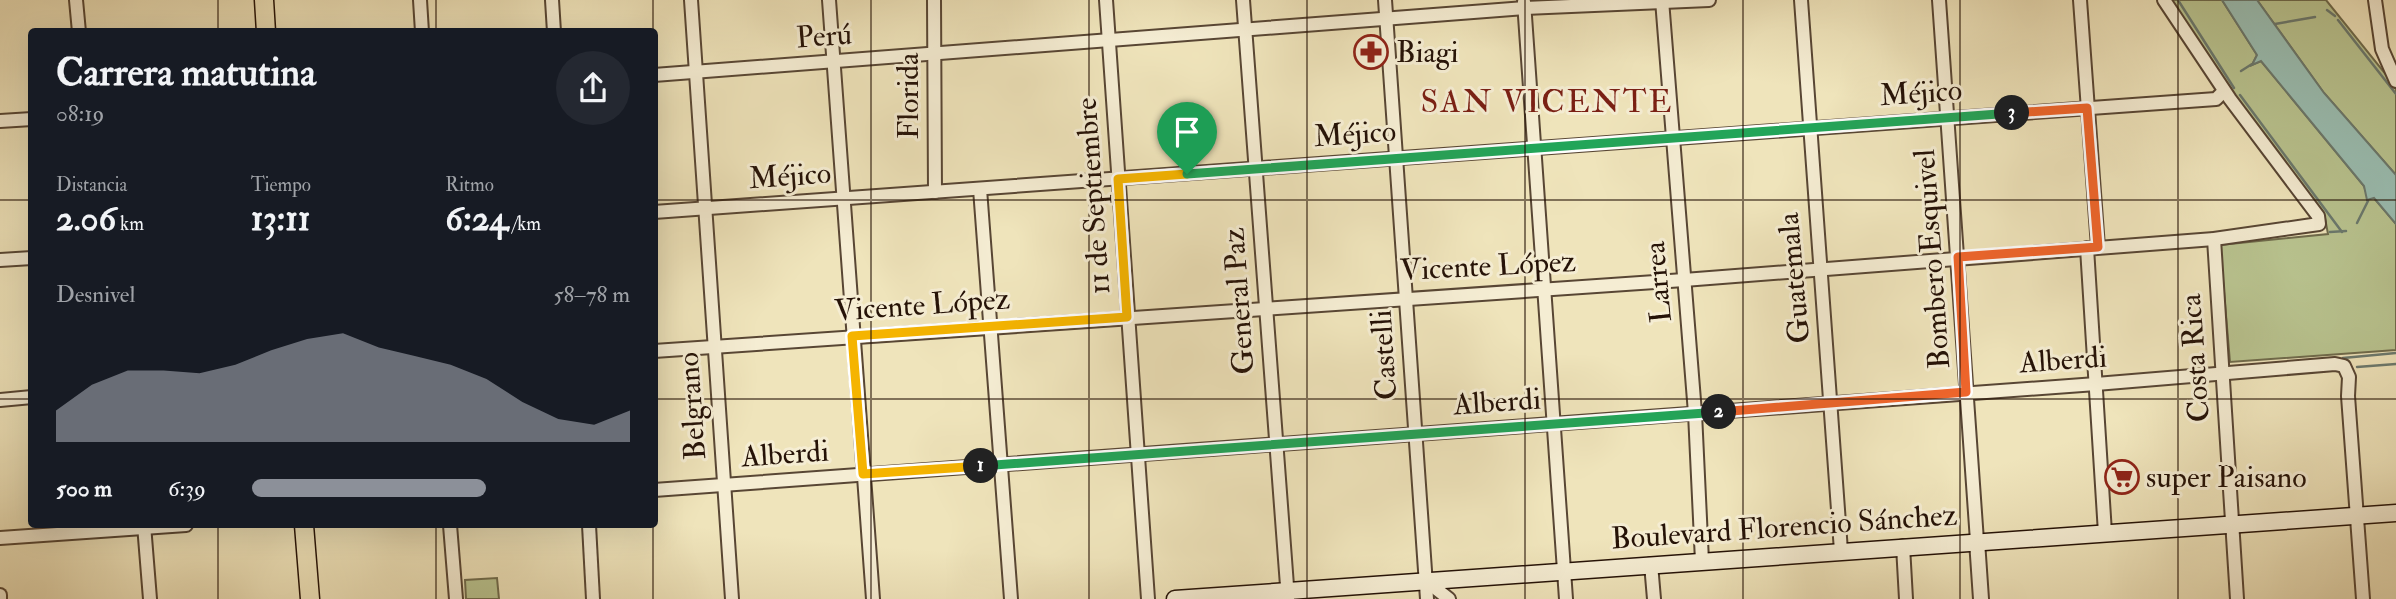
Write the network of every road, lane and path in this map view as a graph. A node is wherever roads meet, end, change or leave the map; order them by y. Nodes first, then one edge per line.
1 (76, 0) edge
2 (264, 0) edge
3 (420, 0) edge
4 (552, 0) edge
5 (691, 0) edge
6 (829, 0) edge
7 (934, 0) edge
8 (1106, 0) edge
9 (1243, 0) edge
10 (1385, 0) edge
11 (1709, 0) edge
12 (1801, 0) edge
13 (1940, 0) edge
14 (2081, 0) edge
15 (2164, 0) edge
16 (2379, 0) edge
17 (1662, 2) edge
18 (1524, 4) edge
19 (1386, 20) junction
20 (79, 28) edge
21 (266, 28) edge
22 (422, 28) edge
23 (554, 28) edge
24 (1246, 31) junction
25 (1110, 41) junction
26 (933, 53) junction
27 (833, 62) junction
28 (696, 72) junction
29 (658, 75) edge
30 (2396, 81) edge
31 (2224, 91) junction
32 (2087, 108) junction
33 (1949, 117) junction
34 (28, 119) edge
35 (0, 121) edge
36 (1808, 128) junction
37 (1673, 138) junction
38 (1533, 147) junction
39 (1397, 157) junction
40 (1255, 168) junction
41 (1118, 179) junction
42 (980, 189) junction
43 (935, 192) junction
44 (842, 198) junction
45 (706, 208) junction
46 (658, 212) edge
47 (2214, 239) junction
48 (2093, 248) junction
49 (1958, 257) junction
50 (28, 258) edge
51 (0, 260) edge
52 (1819, 268) junction
53 (1684, 280) junction
54 (1543, 290) junction
55 (1406, 297) junction
56 (1266, 307) junction
57 (1127, 317) junction
58 (990, 327) junction
59 (852, 336) junction
60 (714, 347) junction
61 (658, 351) edge
62 (2223, 374) junction
63 (2096, 384) junction
64 (1966, 392) junction
65 (28, 397) edge
66 (0, 400) edge
67 (1830, 404) junction
68 (1695, 414) junction
69 (1552, 424) junction
70 (1416, 434) junction
71 (1276, 444) junction
72 (1137, 454) junction
73 (1000, 464) junction
74 (863, 474) junction
75 (724, 485) junction
76 (658, 490) edge
77 (2396, 513) edge
78 (2356, 515) junction
79 (2231, 524) junction
80 (131, 528) edge
81 (144, 528) edge
82 (304, 528) edge
83 (450, 528) edge
84 (589, 528) edge
85 (2105, 533) junction
86 (0, 538) edge
87 (1977, 541) junction
88 (1903, 546) junction
89 (1841, 551) junction
90 (1702, 561) junction
91 (1651, 565) junction
92 (1564, 570) junction
93 (1425, 580) junction
94 (1288, 595) edge
95 (150, 599) edge
96 (310, 599) edge
97 (456, 599) edge
98 (593, 599) edge
99 (732, 599) edge
100 (873, 599) edge
101 (1011, 599) edge
102 (1148, 599) edge
103 (1175, 599) edge
104 (1427, 599) edge
105 (1448, 599) edge
106 (1566, 599) edge
107 (1654, 599) edge
108 (1906, 599) edge
109 (1981, 599) edge
110 (2237, 599) edge
111 (2363, 599) edge

1 - 20 street
2 - 21 main road
3 - 22 street
4 - 23 street
5 - 28 street, Belgrano
6 - 27 street
7 - 26 street, Florida
8 - 25 street, 11 de Septiembre
9 - 24 street, General Paz
10 - 19 street, Castelli
11 - 17 street, Perú
12 - 36 street, Guatemala
13 - 33 street, Bombero Esquivel
14 - 32 street
15 - 31 street
16 - 30 street
17 - 18 street, Perú
17 - 37 street, Larrea
18 - 19 street, Perú
18 - 38 street
19 - 24 street, Perú
19 - 39 street, Castelli
24 - 25 street, Perú
24 - 40 street, General Paz
25 - 26 street, Perú
25 - 41 street, 11 de Septiembre
26 - 27 street, Perú
26 - 43 street, Florida
27 - 28 street, Perú
27 - 44 street
28 - 29 street, Perú
28 - 45 street, Belgrano
31 - 32 street, Méjico
31 - 47 street, Vicente López
32 - 33 street, Méjico
32 - 48 street
33 - 36 street, Méjico
33 - 49 street, Bombero Esquivel
34 - 35 street
36 - 37 street, Méjico
36 - 52 street, Guatemala
37 - 38 street, Méjico
37 - 53 street, Larrea
38 - 39 street, Méjico
38 - 54 street
39 - 40 street, Méjico
39 - 55 street, Castelli
40 - 41 street, Méjico
40 - 56 street, General Paz
41 - 42 street, Méjico
41 - 57 street, 11 de Septiembre
42 - 43 street, Méjico
42 - 58 street
43 - 44 street, Méjico
44 - 45 street, Méjico
44 - 59 street
45 - 46 street, Méjico
45 - 60 street, Belgrano
47 - 48 street, Vicente López
47 - 62 street, Costa Rica
48 - 49 street, Vicente López
48 - 63 street
49 - 52 street, Vicente López
49 - 64 street, Bombero Esquivel
50 - 51 street
52 - 53 street, Vicente López
52 - 67 street, Guatemala
53 - 54 street, Vicente López
53 - 68 street, Larrea
54 - 55 street, Vicente López
54 - 69 street
55 - 56 street, Vicente López
55 - 70 street, Castelli
56 - 57 street, Vicente López
56 - 71 street, General Paz
57 - 58 street, Vicente López
57 - 72 street, 11 de Septiembre
58 - 59 street, Vicente López
58 - 73 street
59 - 60 street, Vicente López
59 - 74 street
60 - 61 street, Vicente López
60 - 75 street, Belgrano
62 - 63 street, Alberdi
62 - 78 street, Alberdi
62 - 79 street, Costa Rica
63 - 64 street, Alberdi
63 - 85 street
64 - 67 street, Alberdi
64 - 87 street, Bombero Esquivel
65 - 66 street
67 - 68 street, Alberdi
67 - 89 street, Guatemala
68 - 69 street, Alberdi
68 - 90 street, Larrea
69 - 70 street, Alberdi
69 - 92 street
70 - 71 street, Alberdi
70 - 93 street, Castelli
71 - 72 street, Alberdi
71 - 94 street, General Paz
72 - 73 street, Alberdi
72 - 102 street, 11 de Septiembre
73 - 74 street, Alberdi
73 - 101 street
74 - 75 street, Alberdi
74 - 100 street
75 - 76 street, Alberdi
75 - 99 street, Belgrano
77 - 78 main road, Boulevard Florencio Sánchez
78 - 79 main road, Boulevard Florencio Sánchez
78 - 111 street
79 - 85 main road, Boulevard Florencio Sánchez
79 - 110 street, Costa Rica
80 - 86 street
81 - 95 street
82 - 96 main road
83 - 97 street
84 - 98 street
85 - 87 main road, Boulevard Florencio Sánchez
87 - 88 main road, Boulevard Florencio Sánchez
87 - 109 street, Bombero Esquivel
88 - 89 main road, Boulevard Florencio Sánchez
88 - 108 street
89 - 90 main road, Boulevard Florencio Sánchez
90 - 91 main road, Boulevard Florencio Sánchez
91 - 92 main road, Boulevard Florencio Sánchez
91 - 107 street
92 - 93 main road, Boulevard Florencio Sánchez
92 - 106 street
93 - 94 main road, Boulevard Florencio Sánchez
93 - 104 street, Castelli
93 - 105 street
94 - 103 main road, Boulevard Florencio Sánchez

